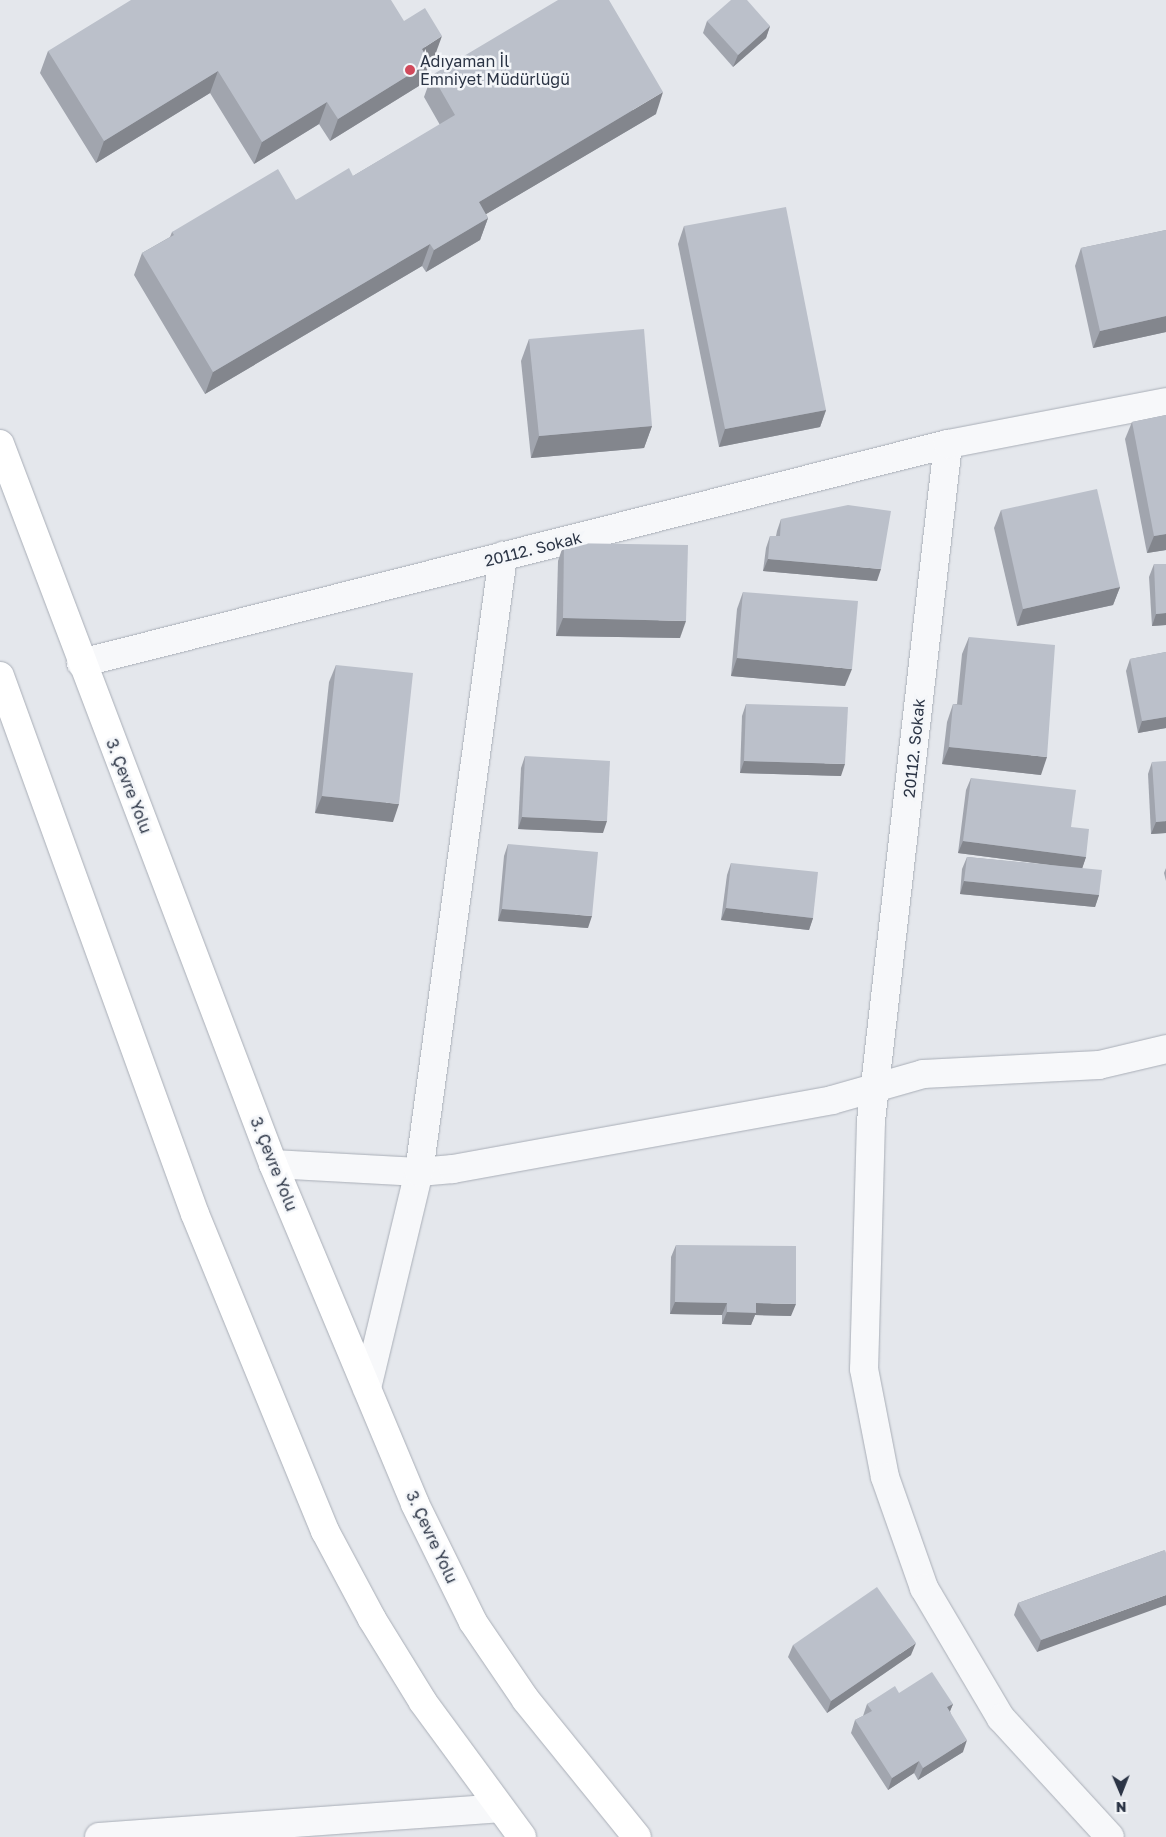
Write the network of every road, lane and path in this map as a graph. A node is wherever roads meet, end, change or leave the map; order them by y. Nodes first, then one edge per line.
1 (1166, 402) edge
2 (0, 444) edge
3 (948, 444) junction
4 (503, 556) junction
5 (81, 662) junction
6 (0, 676) edge
7 (1166, 1049) edge
8 (875, 1086) junction
9 (274, 1164) junction
10 (419, 1172) junction
11 (367, 1388) junction
12 (499, 1808) junction
13 (99, 1837) edge
14 (522, 1837) edge
15 (637, 1837) edge
16 (1110, 1837) edge

1 - 3 street, 20112. Sokak
2 - 5 main road, 3. Çevre Yolu
3 - 4 street, 20112. Sokak
3 - 8 street, 20112. Sokak
4 - 5 street, 20112. Sokak
4 - 10 street
5 - 9 main road, 3. Çevre Yolu
6 - 12 main road
7 - 8 street
8 - 10 street
8 - 16 street, 20112. Sokak
9 - 10 street
9 - 11 main road, 3. Çevre Yolu
10 - 11 street
11 - 15 main road, 3. Çevre Yolu
12 - 13 street
12 - 14 main road

